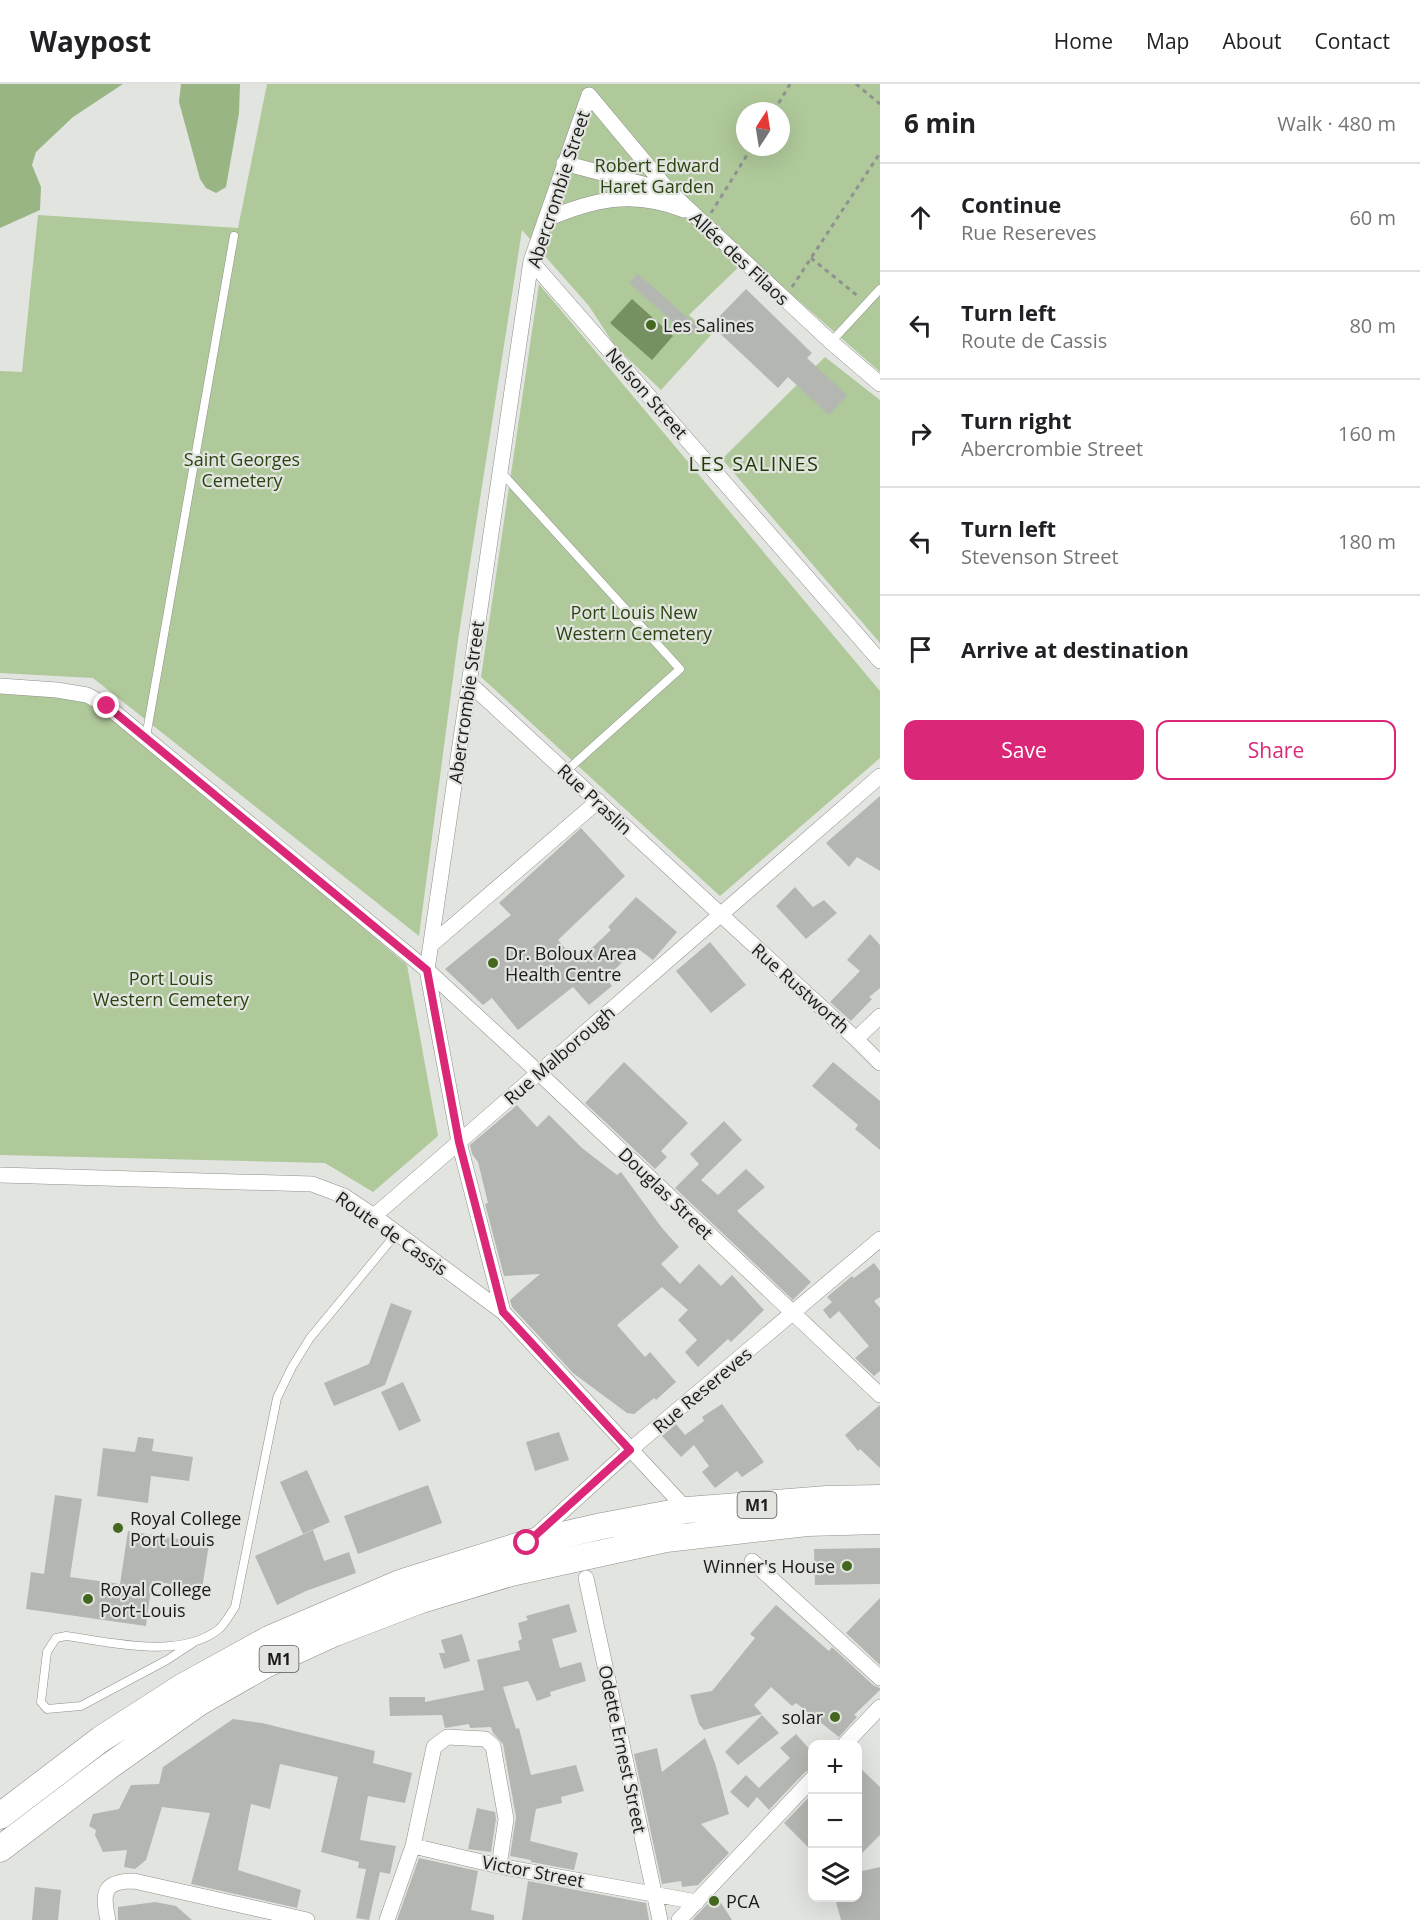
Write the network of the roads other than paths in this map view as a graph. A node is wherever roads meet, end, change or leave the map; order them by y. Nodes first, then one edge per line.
1 (588, 88) edge
2 (564, 164) junction
3 (669, 191) junction
4 (690, 212) junction
5 (545, 220) junction
6 (234, 236) dead end
7 (531, 261) junction
8 (880, 289) edge
9 (831, 342) junction
10 (880, 384) edge
11 (500, 471) junction
12 (880, 661) edge
13 (469, 683) junction
14 (0, 686) edge
15 (146, 737) junction
16 (565, 772) junction
17 (880, 776) edge
18 (598, 801) junction
19 (721, 915) junction
20 (432, 944) junction
21 (427, 970) junction
22 (880, 1016) edge
23 (856, 1039) junction
24 (880, 1063) edge
25 (539, 1072) junction
26 (459, 1142) junction
27 (0, 1175) edge
28 (374, 1216) junction
29 (396, 1233) junction
30 (880, 1239) edge
31 (503, 1312) junction
32 (793, 1313) junction
33 (880, 1395) edge
34 (630, 1450) junction
35 (880, 1492) edge
36 (880, 1498) edge
37 (827, 1499) junction
38 (687, 1510) junction
39 (880, 1521) edge
40 (527, 1543) junction
41 (752, 1561) dead end
42 (586, 1578) dead end
43 (193, 1643) junction
44 (880, 1678) edge
45 (880, 1707) edge
46 (849, 1740) edge
47 (808, 1784) edge
48 (0, 1816) edge
49 (413, 1846) junction
50 (0, 1849) edge
51 (499, 1866) junction
52 (654, 1894) junction
53 (697, 1902) junction
54 (108, 1920) edge
55 (307, 1920) edge
56 (387, 1920) edge
57 (660, 1920) edge
58 (679, 1920) edge

1 - 2 street, Abercrombie Street
1 - 3 street, Allée des Filaos
2 - 3 street
2 - 5 street, Abercrombie Street
3 - 4 street, Allée des Filaos
4 - 5 street
4 - 9 street, Allée des Filaos
5 - 7 street, Abercrombie Street
6 - 15 lane
7 - 11 street, Abercrombie Street
7 - 12 street, Nelson Street
8 - 9 lane
9 - 10 street, Allée des Filaos
11 - 13 street, Abercrombie Street
11 - 16 lane
13 - 16 street, Rue Praslin
13 - 20 street, Abercrombie Street
14 - 15 street, Douglas Street
15 - 21 street, Douglas Street
16 - 18 street, Rue Praslin
17 - 19 street, Rue Malborough
18 - 19 street, Rue Praslin
18 - 20 street
19 - 23 street, Rue Rustworth
19 - 25 street, Rue Malborough
20 - 21 street, Abercrombie Street
21 - 25 street, Douglas Street
21 - 26 street, Abercrombie Street
22 - 23 street
23 - 24 street, Rue Rustworth
25 - 26 street, Rue Malborough
25 - 32 street, Douglas Street
26 - 28 street, Rue Malborough
26 - 31 street, Abercrombie Street
27 - 28 street, Route de Cassis
28 - 29 street, Route de Cassis
29 - 31 street, Route de Cassis
29 - 43 lane
30 - 32 street, Rue Resereves
31 - 34 street, Route de Cassis
32 - 33 street, Douglas Street
32 - 34 street, Rue Resereves
34 - 38 street, Route de Cassis
34 - 40 street, Rue Resereves
35 - 37 highway
36 - 37 highway, M1
37 - 38 highway, M1
38 - 40 highway, M1
39 - 50 highway, M1
40 - 48 highway, M1
41 - 44 street
42 - 52 street, Odette Ernest Street
43 - 43 lane
45 - 46 street
47 - 53 street
49 - 51 street, Victor Street
49 - 51 street
49 - 56 street
51 - 52 street, Victor Street
52 - 53 street, Victor Street
52 - 57 street, Odette Ernest Street
53 - 58 street
54 - 55 street

